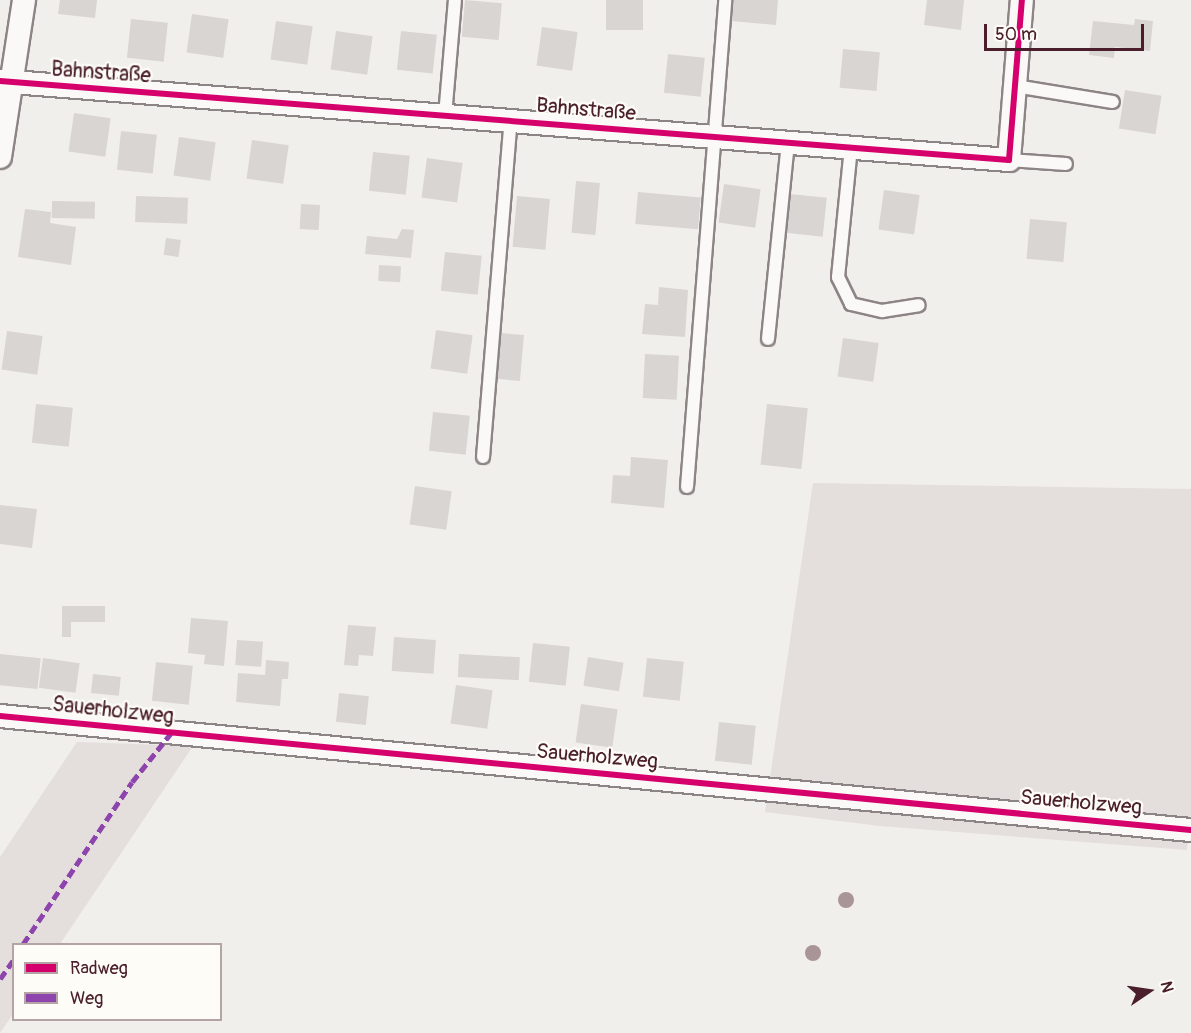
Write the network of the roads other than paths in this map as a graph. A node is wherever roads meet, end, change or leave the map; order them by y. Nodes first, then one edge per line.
1 (24, 0) edge
2 (455, 0) edge
3 (725, 0) edge
4 (1022, 0) edge
5 (5, 82) edge
6 (1015, 86) junction
7 (1113, 102) dead end
8 (445, 116) junction
9 (511, 120) junction
10 (715, 137) junction
11 (788, 143) junction
12 (851, 147) junction
13 (0, 157) edge
14 (1009, 160) junction
15 (1066, 164) dead end
16 (919, 304) dead end
17 (768, 339) dead end
18 (483, 457) dead end
19 (687, 487) dead end
20 (0, 716) edge
21 (1191, 830) edge

1 - 5 street
2 - 8 lane
3 - 10 lane
4 - 6 street
5 - 8 street, Bahnstraße
5 - 13 street
6 - 7 lane
6 - 14 street
8 - 9 street, Bahnstraße
9 - 10 street, Bahnstraße
9 - 18 lane
10 - 11 street, Bahnstraße
10 - 19 lane
11 - 12 street, Bahnstraße
11 - 17 lane
12 - 14 street, Bahnstraße
12 - 16 lane
14 - 15 lane
20 - 21 street, Sauerholzweg

